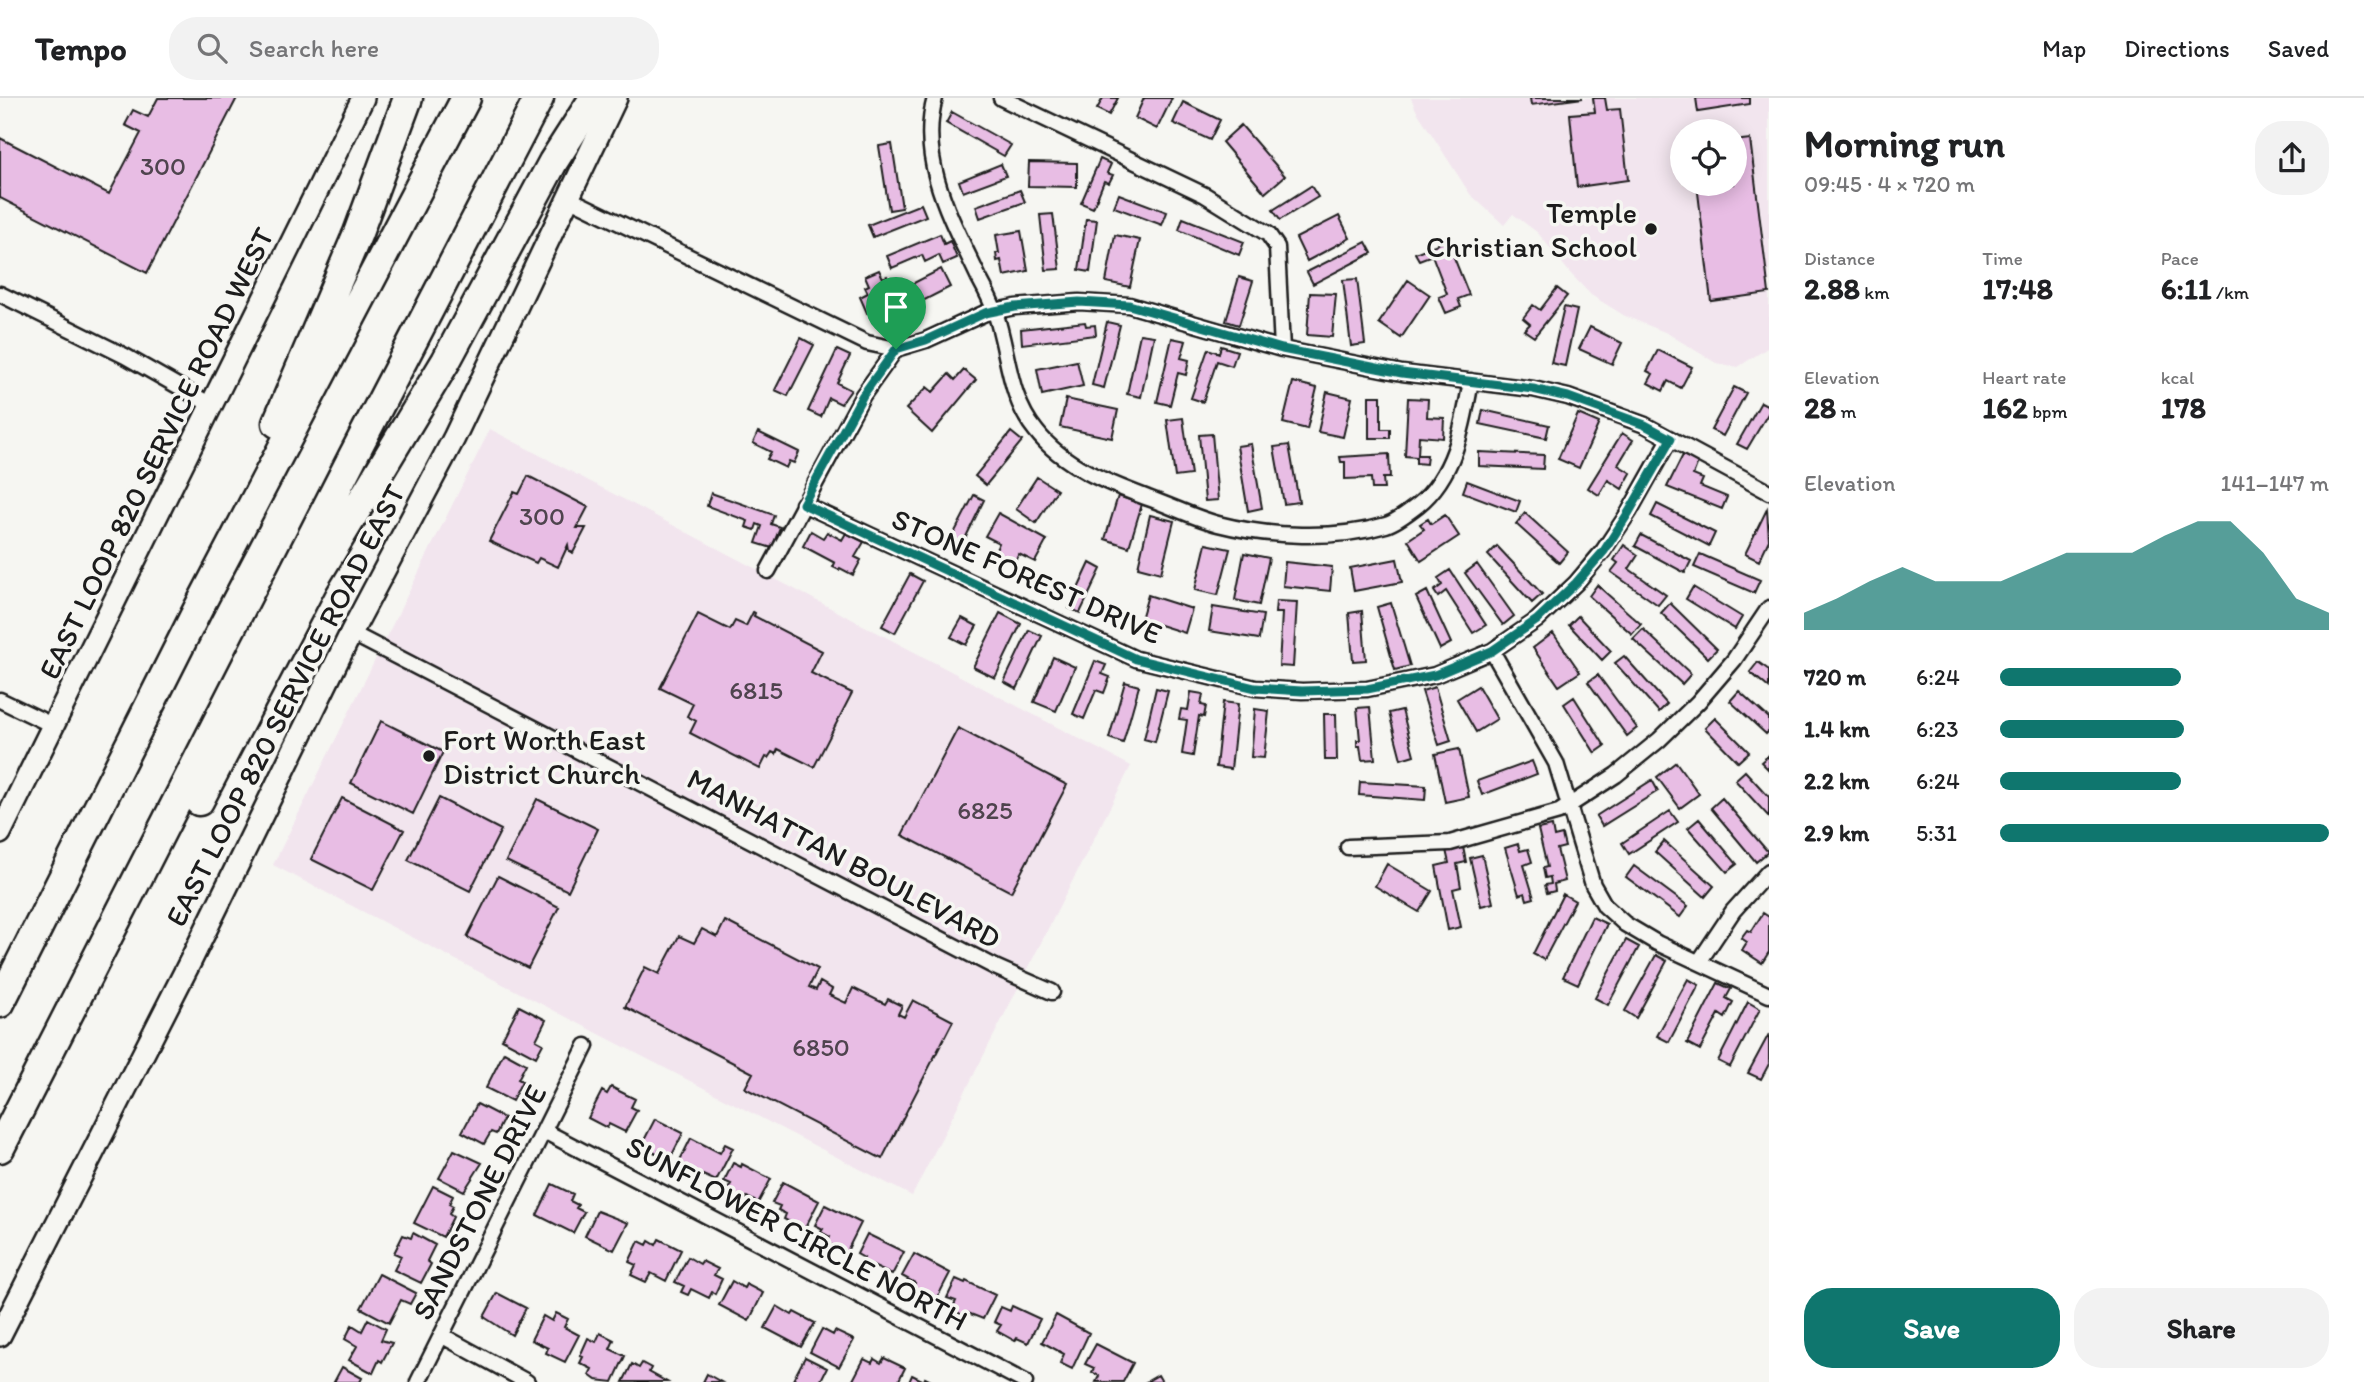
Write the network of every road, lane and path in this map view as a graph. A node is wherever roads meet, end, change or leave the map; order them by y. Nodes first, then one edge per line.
1 (363, 98) edge
2 (408, 98) edge
3 (466, 98) edge
4 (539, 98) edge
5 (594, 98) edge
6 (616, 98) edge
7 (935, 98) edge
8 (1002, 98) edge
9 (568, 198) junction
10 (0, 294) edge
11 (995, 311) junction
12 (896, 349) junction
13 (1282, 349) junction
14 (1471, 382) junction
15 (213, 406) junction
16 (1671, 439) junction
17 (1769, 492) edge
18 (803, 504) junction
19 (768, 571) dead end
20 (1769, 608) edge
21 (198, 609) junction
22 (351, 633) junction
23 (1492, 651) junction
24 (0, 700) edge
25 (54, 726) junction
26 (1570, 805) junction
27 (0, 833) edge
28 (1348, 847) dead end
29 (1769, 871) edge
30 (1699, 962) junction
31 (91, 970) junction
32 (1052, 992) dead end
33 (1769, 995) edge
34 (0, 1003) edge
35 (586, 1046) dead end
36 (544, 1130) junction
37 (0, 1148) edge
38 (0, 1335) edge
39 (441, 1335) junction
40 (418, 1382) edge
41 (527, 1382) edge
42 (1025, 1382) edge

1 - 15 main road, EAST LOOP 820 SERVICE ROAD WEST
2 - 21 highway
3 - 21 highway
4 - 31 highway
5 - 31 highway
6 - 9 main road, EAST LOOP 820 SERVICE ROAD EAST
7 - 11 street
8 - 13 street
9 - 12 street
9 - 22 main road, EAST LOOP 820 SERVICE ROAD EAST
10 - 15 street
11 - 12 street
11 - 13 street
11 - 14 street
12 - 18 street
13 - 14 street
14 - 16 street
15 - 25 main road, EAST LOOP 820 SERVICE ROAD WEST
16 - 17 street
16 - 23 street, STONE FOREST DRIVE
18 - 19 street
18 - 23 street, STONE FOREST DRIVE
20 - 26 street
21 - 34 highway
22 - 32 street, MANHATTAN BOULEVARD
22 - 38 main road, EAST LOOP 820 SERVICE ROAD EAST
23 - 26 street
24 - 25 street
25 - 27 main road, EAST LOOP 820 SERVICE ROAD WEST
26 - 28 street
26 - 30 street
29 - 30 street
30 - 33 street
31 - 37 highway
35 - 36 street, SANDSTONE DRIVE
36 - 39 street, SANDSTONE DRIVE
36 - 42 street, SUNFLOWER CIRCLE NORTH
39 - 40 street, SANDSTONE DRIVE
39 - 41 street

